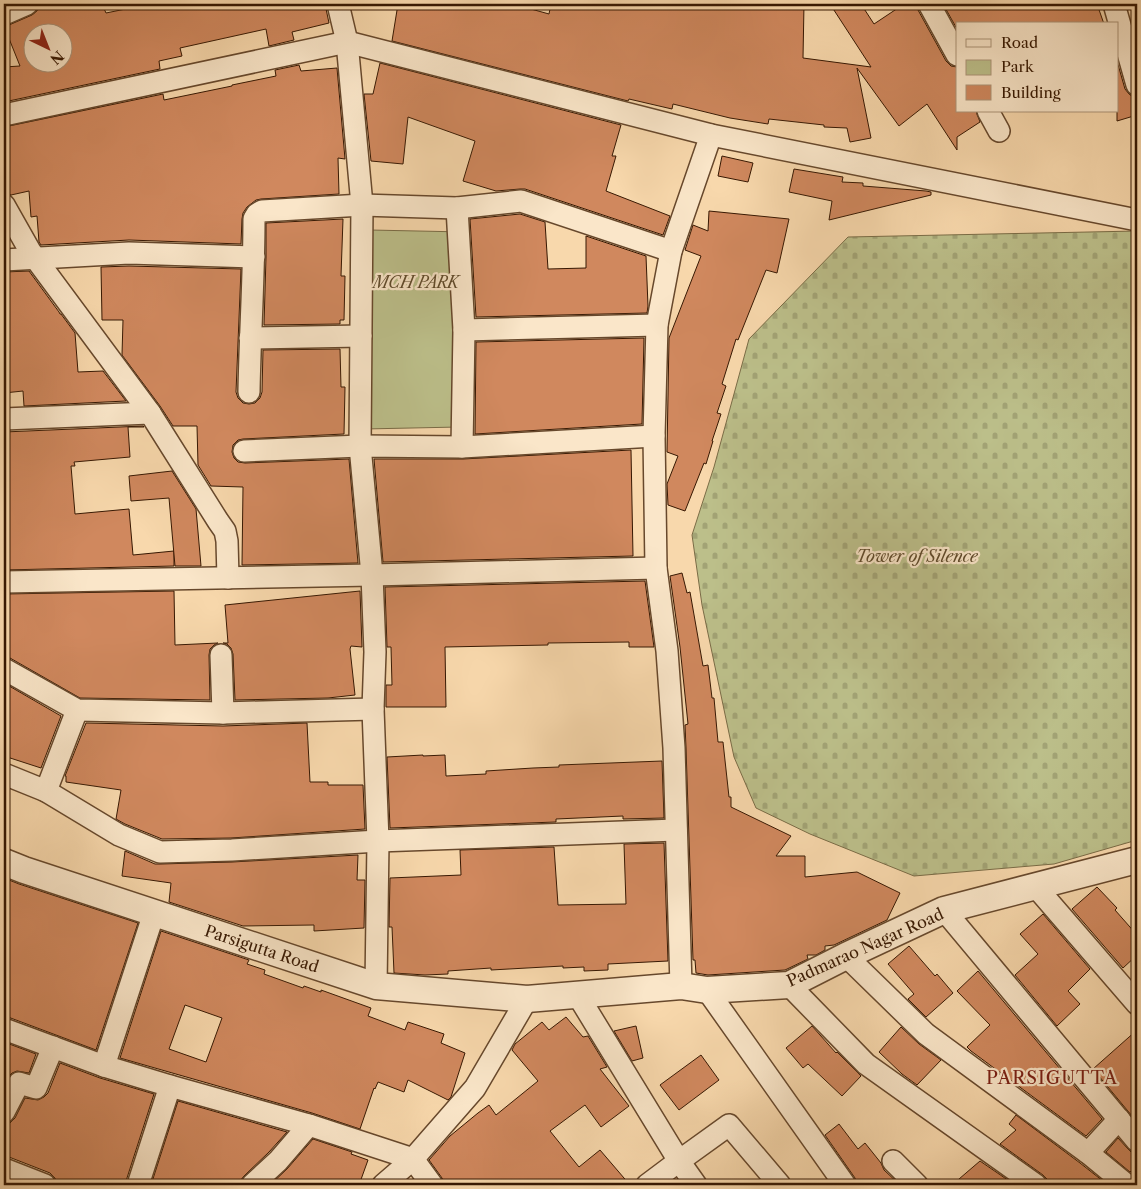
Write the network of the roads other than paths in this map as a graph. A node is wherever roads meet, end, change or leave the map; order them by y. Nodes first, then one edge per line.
1 (27, 4) edge
2 (338, 4) edge
3 (929, 4) edge
4 (1114, 4) edge
5 (4, 14) edge
6 (347, 42) junction
7 (956, 53) edge
8 (1137, 85) edge
9 (989, 112) edge
10 (4, 114) edge
11 (999, 132) dead end
12 (711, 135) junction
13 (362, 204) junction
14 (4, 205) edge
15 (457, 208) junction
16 (1137, 220) edge
17 (670, 252) junction
18 (254, 257) junction
19 (36, 258) junction
20 (4, 260) edge
21 (657, 325) junction
22 (464, 330) junction
23 (361, 336) junction
24 (250, 338) junction
25 (249, 392) dead end
26 (150, 414) junction
27 (4, 419) edge
28 (654, 436) junction
29 (360, 446) junction
30 (462, 447) junction
31 (244, 451) dead end
32 (656, 568) junction
33 (372, 576) junction
34 (228, 578) junction
35 (4, 582) edge
36 (221, 655) dead end
37 (4, 669) edge
38 (373, 709) junction
39 (77, 710) junction
40 (223, 713) junction
41 (4, 774) edge
42 (46, 792) junction
43 (676, 830) junction
44 (378, 841) junction
45 (1137, 860) edge
46 (4, 862) edge
47 (1036, 887) junction
48 (944, 910) junction
49 (154, 913) junction
50 (846, 956) junction
51 (789, 985) junction
52 (376, 986) junction
53 (681, 986) junction
54 (707, 990) junction
55 (577, 994) junction
56 (527, 998) junction
57 (1137, 1004) edge
58 (4, 1029) edge
59 (53, 1047) junction
60 (104, 1066) junction
61 (170, 1086) junction
62 (4, 1112) edge
63 (1119, 1119) junction
64 (309, 1125) junction
65 (1137, 1141) edge
66 (1088, 1153) junction
67 (413, 1159) junction
68 (679, 1161) junction
69 (892, 1161) dead end
70 (4, 1169) edge
71 (1137, 1180) edge
72 (45, 1185) edge
73 (138, 1185) edge
74 (252, 1185) edge
75 (383, 1185) edge
76 (432, 1185) edge
77 (647, 1185) edge
78 (696, 1185) edge
79 (780, 1185) edge
80 (845, 1185) edge
81 (917, 1185) edge
82 (1036, 1185) edge
83 (1127, 1185) edge
84 (1132, 1185) edge

1 - 5 street
2 - 6 street
3 - 7 street
4 - 8 street
6 - 10 street
6 - 12 street
6 - 13 street
9 - 11 street
12 - 16 street
12 - 17 street
13 - 15 street
13 - 18 street
13 - 23 street
14 - 19 street
15 - 17 street
15 - 22 street
17 - 21 street
18 - 19 street
18 - 24 street
19 - 20 street
19 - 26 street
21 - 22 street
21 - 28 street
22 - 30 street
23 - 24 street
23 - 29 street
24 - 25 street
26 - 27 street
26 - 34 street
28 - 30 street
28 - 32 street
29 - 30 street
29 - 31 street
29 - 33 street
32 - 33 street
32 - 43 street
33 - 34 street
33 - 38 street
34 - 35 street
36 - 40 street
37 - 39 street
38 - 40 street
38 - 44 street
39 - 40 street
39 - 42 street
41 - 42 street
42 - 44 street
43 - 44 street
43 - 53 street
44 - 52 street
45 - 47 street, Padmarao Nagar Road
46 - 49 street, Parsigutta Road
47 - 48 street, Padmarao Nagar Road
47 - 57 street
48 - 50 street, Padmarao Nagar Road
48 - 63 street
49 - 52 street, Parsigutta Road
49 - 60 street
50 - 51 street, Padmarao Nagar Road
50 - 66 street
51 - 54 street, Padmarao Nagar Road
51 - 82 street
52 - 56 street, Parsigutta Road
53 - 54 street, Padmarao Nagar Road
53 - 55 street, Padmarao Nagar Road
54 - 80 street
55 - 56 street, Padmarao Nagar Road
55 - 68 street
56 - 67 street
58 - 59 street
59 - 60 street
59 - 62 street
60 - 61 street
61 - 64 street
61 - 73 street
63 - 65 street
63 - 66 street
64 - 67 street
64 - 74 street
66 - 83 street
67 - 75 street
67 - 76 street
68 - 77 street
68 - 78 street
68 - 79 street
69 - 81 street
70 - 72 street
71 - 84 street

